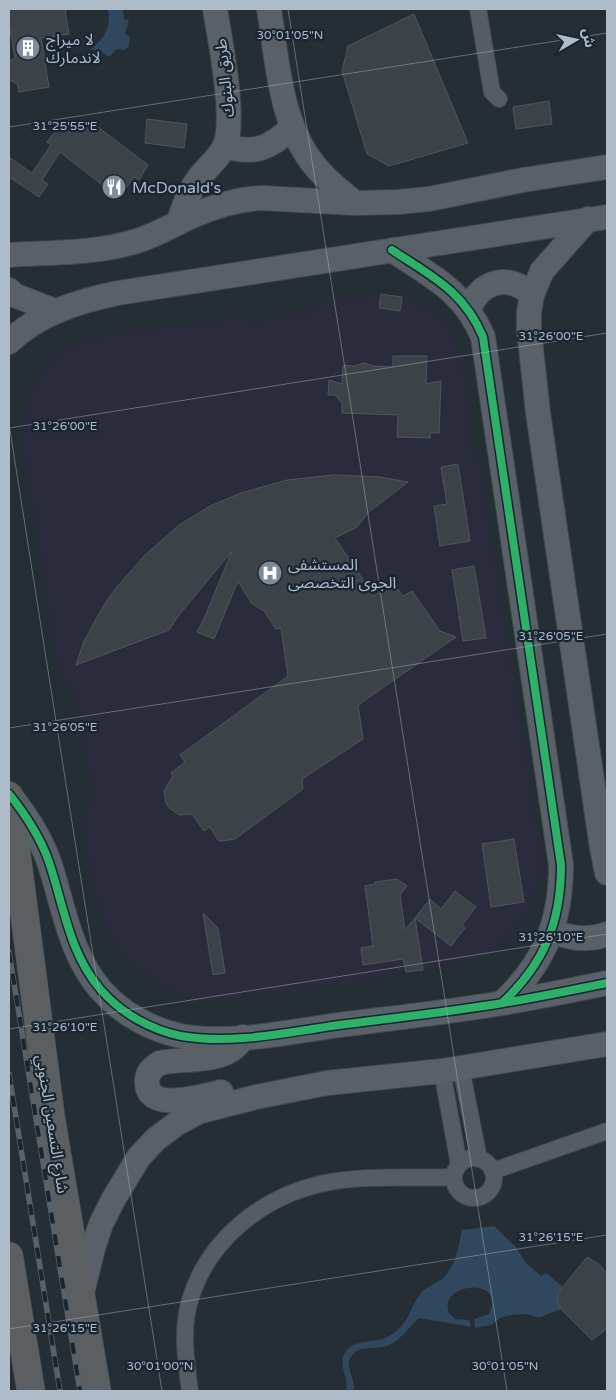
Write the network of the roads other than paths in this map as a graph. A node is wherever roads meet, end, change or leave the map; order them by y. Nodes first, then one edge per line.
1 (216, 9) edge
2 (269, 9) edge
3 (478, 9) edge
4 (499, 99) dead end
5 (292, 127) junction
6 (225, 146) junction
7 (607, 167) edge
8 (354, 203) junction
9 (598, 218) edge
10 (178, 223) junction
11 (392, 250) junction
12 (10, 256) edge
13 (9, 290) edge
14 (532, 295) junction
15 (469, 309) junction
16 (55, 312) junction
17 (9, 342) edge
18 (9, 795) edge
19 (607, 872) edge
20 (553, 931) junction
21 (607, 934) edge
22 (607, 984) edge
23 (502, 1003) junction
24 (243, 1037) junction
25 (607, 1044) edge
26 (451, 1070) junction
27 (256, 1097) junction
28 (607, 1131) edge
29 (479, 1159) junction
30 (456, 1171) junction
31 (493, 1171) junction
32 (9, 1256) edge
33 (11, 1284) edge
34 (81, 1298) junction
35 (31, 1391) edge
36 (96, 1391) edge
37 (190, 1391) edge

1 - 6 street, طريق البنوك
2 - 5 street
3 - 4 street
5 - 6 street
5 - 8 street
6 - 10 street
7 - 8 street
8 - 10 street
9 - 11 street
9 - 14 street
10 - 12 street
11 - 15 street
11 - 16 street
13 - 16 street
14 - 15 street
14 - 19 street
15 - 20 street
16 - 17 street
18 - 24 street
18 - 34 highway, شارع التسعين الجنوبي
20 - 21 street
20 - 23 street
22 - 23 street
23 - 24 street
24 - 27 street
25 - 26 street
26 - 27 street
26 - 29 street
26 - 30 street
27 - 34 street
28 - 31 street
29 - 30 street
29 - 31 street
30 - 31 street
30 - 37 street
32 - 33 highway
33 - 35 highway
34 - 36 highway, شارع التسعين الجنوبي

